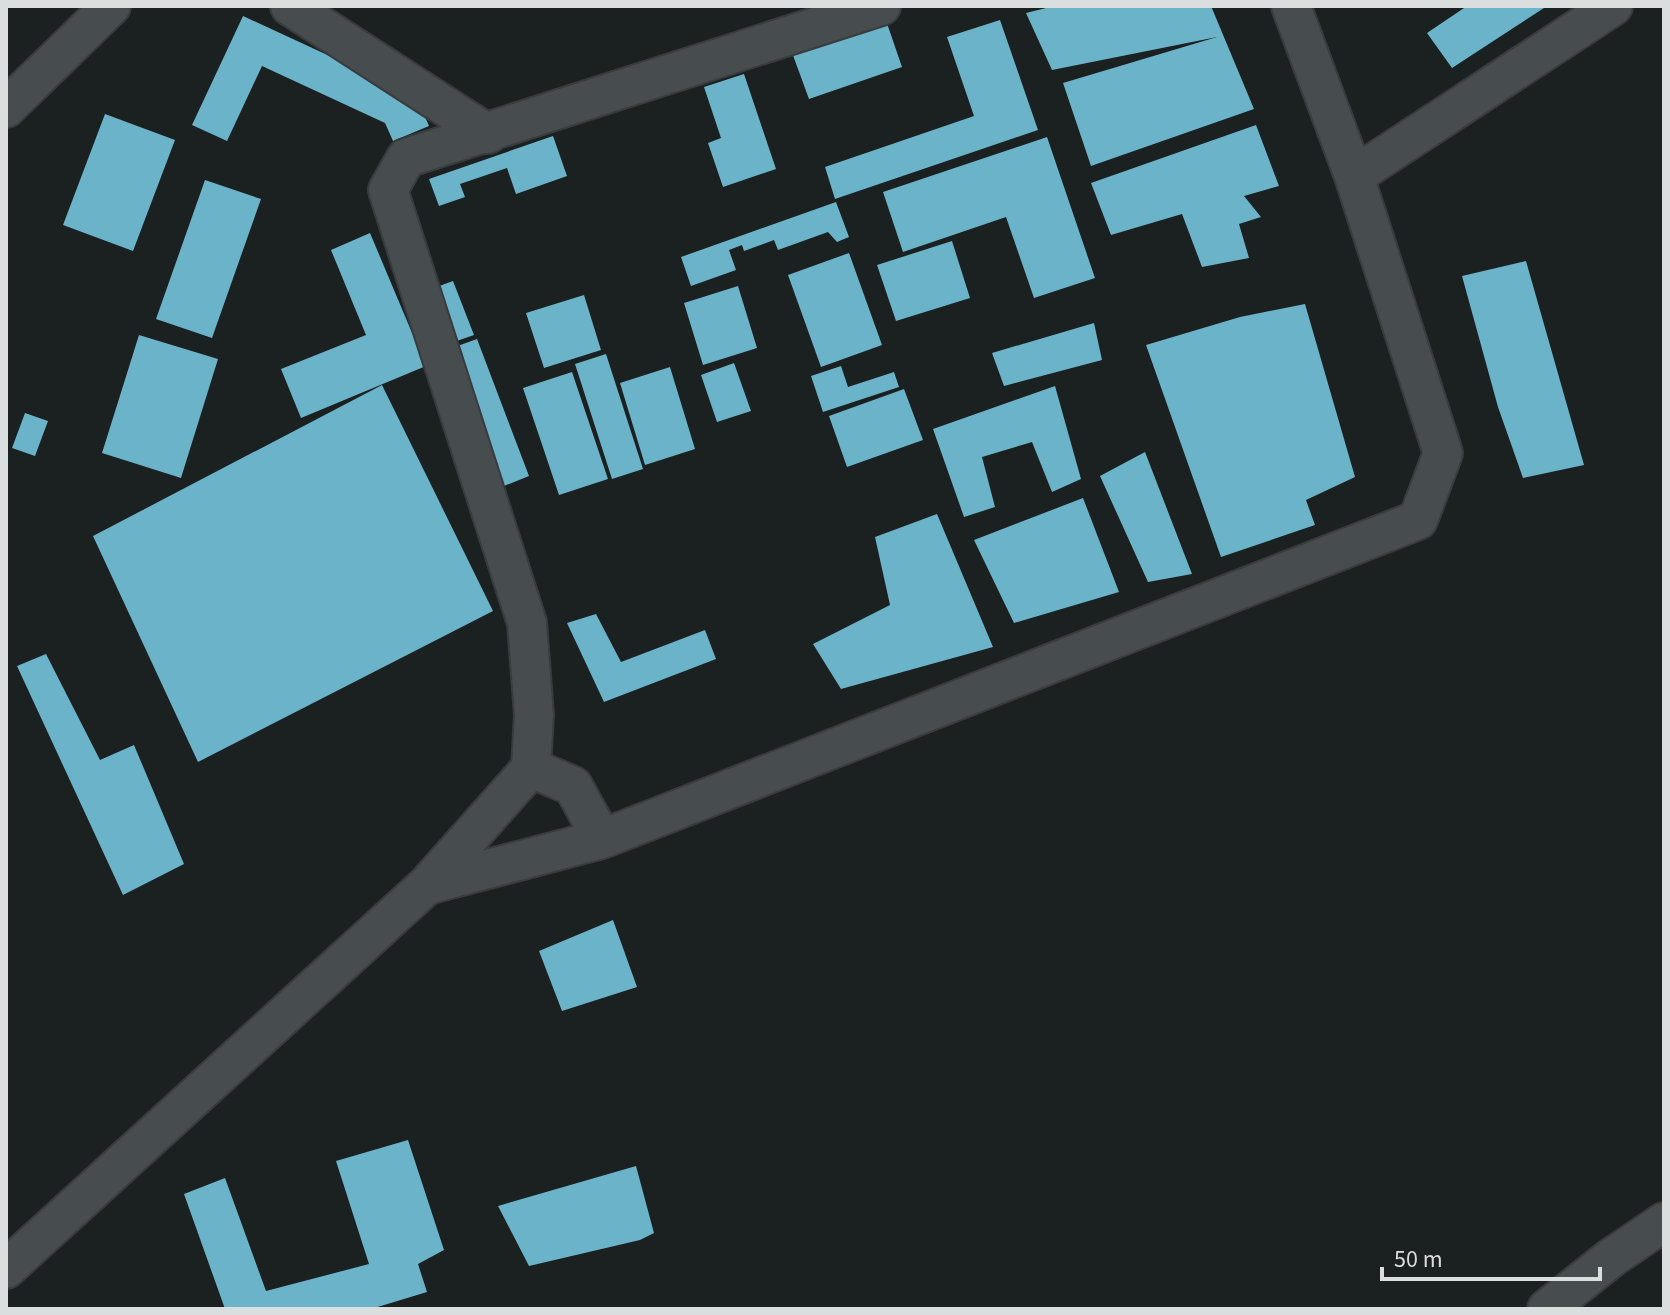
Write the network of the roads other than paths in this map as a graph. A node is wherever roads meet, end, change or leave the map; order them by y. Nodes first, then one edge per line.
1 (111, 6) edge
2 (290, 6) edge
3 (881, 6) edge
4 (1291, 6) edge
5 (1613, 6) edge
6 (6, 108) edge
7 (488, 134) junction
8 (1354, 176) junction
9 (531, 768) junction
10 (602, 839) junction
11 (427, 885) junction
12 (1664, 1222) edge
13 (6, 1269) edge
14 (1547, 1309) edge

1 - 6 street
2 - 7 street
3 - 7 street
4 - 8 street
5 - 8 street
7 - 9 street
8 - 10 street
9 - 10 street
9 - 11 street
10 - 11 street
11 - 13 street
12 - 14 street

